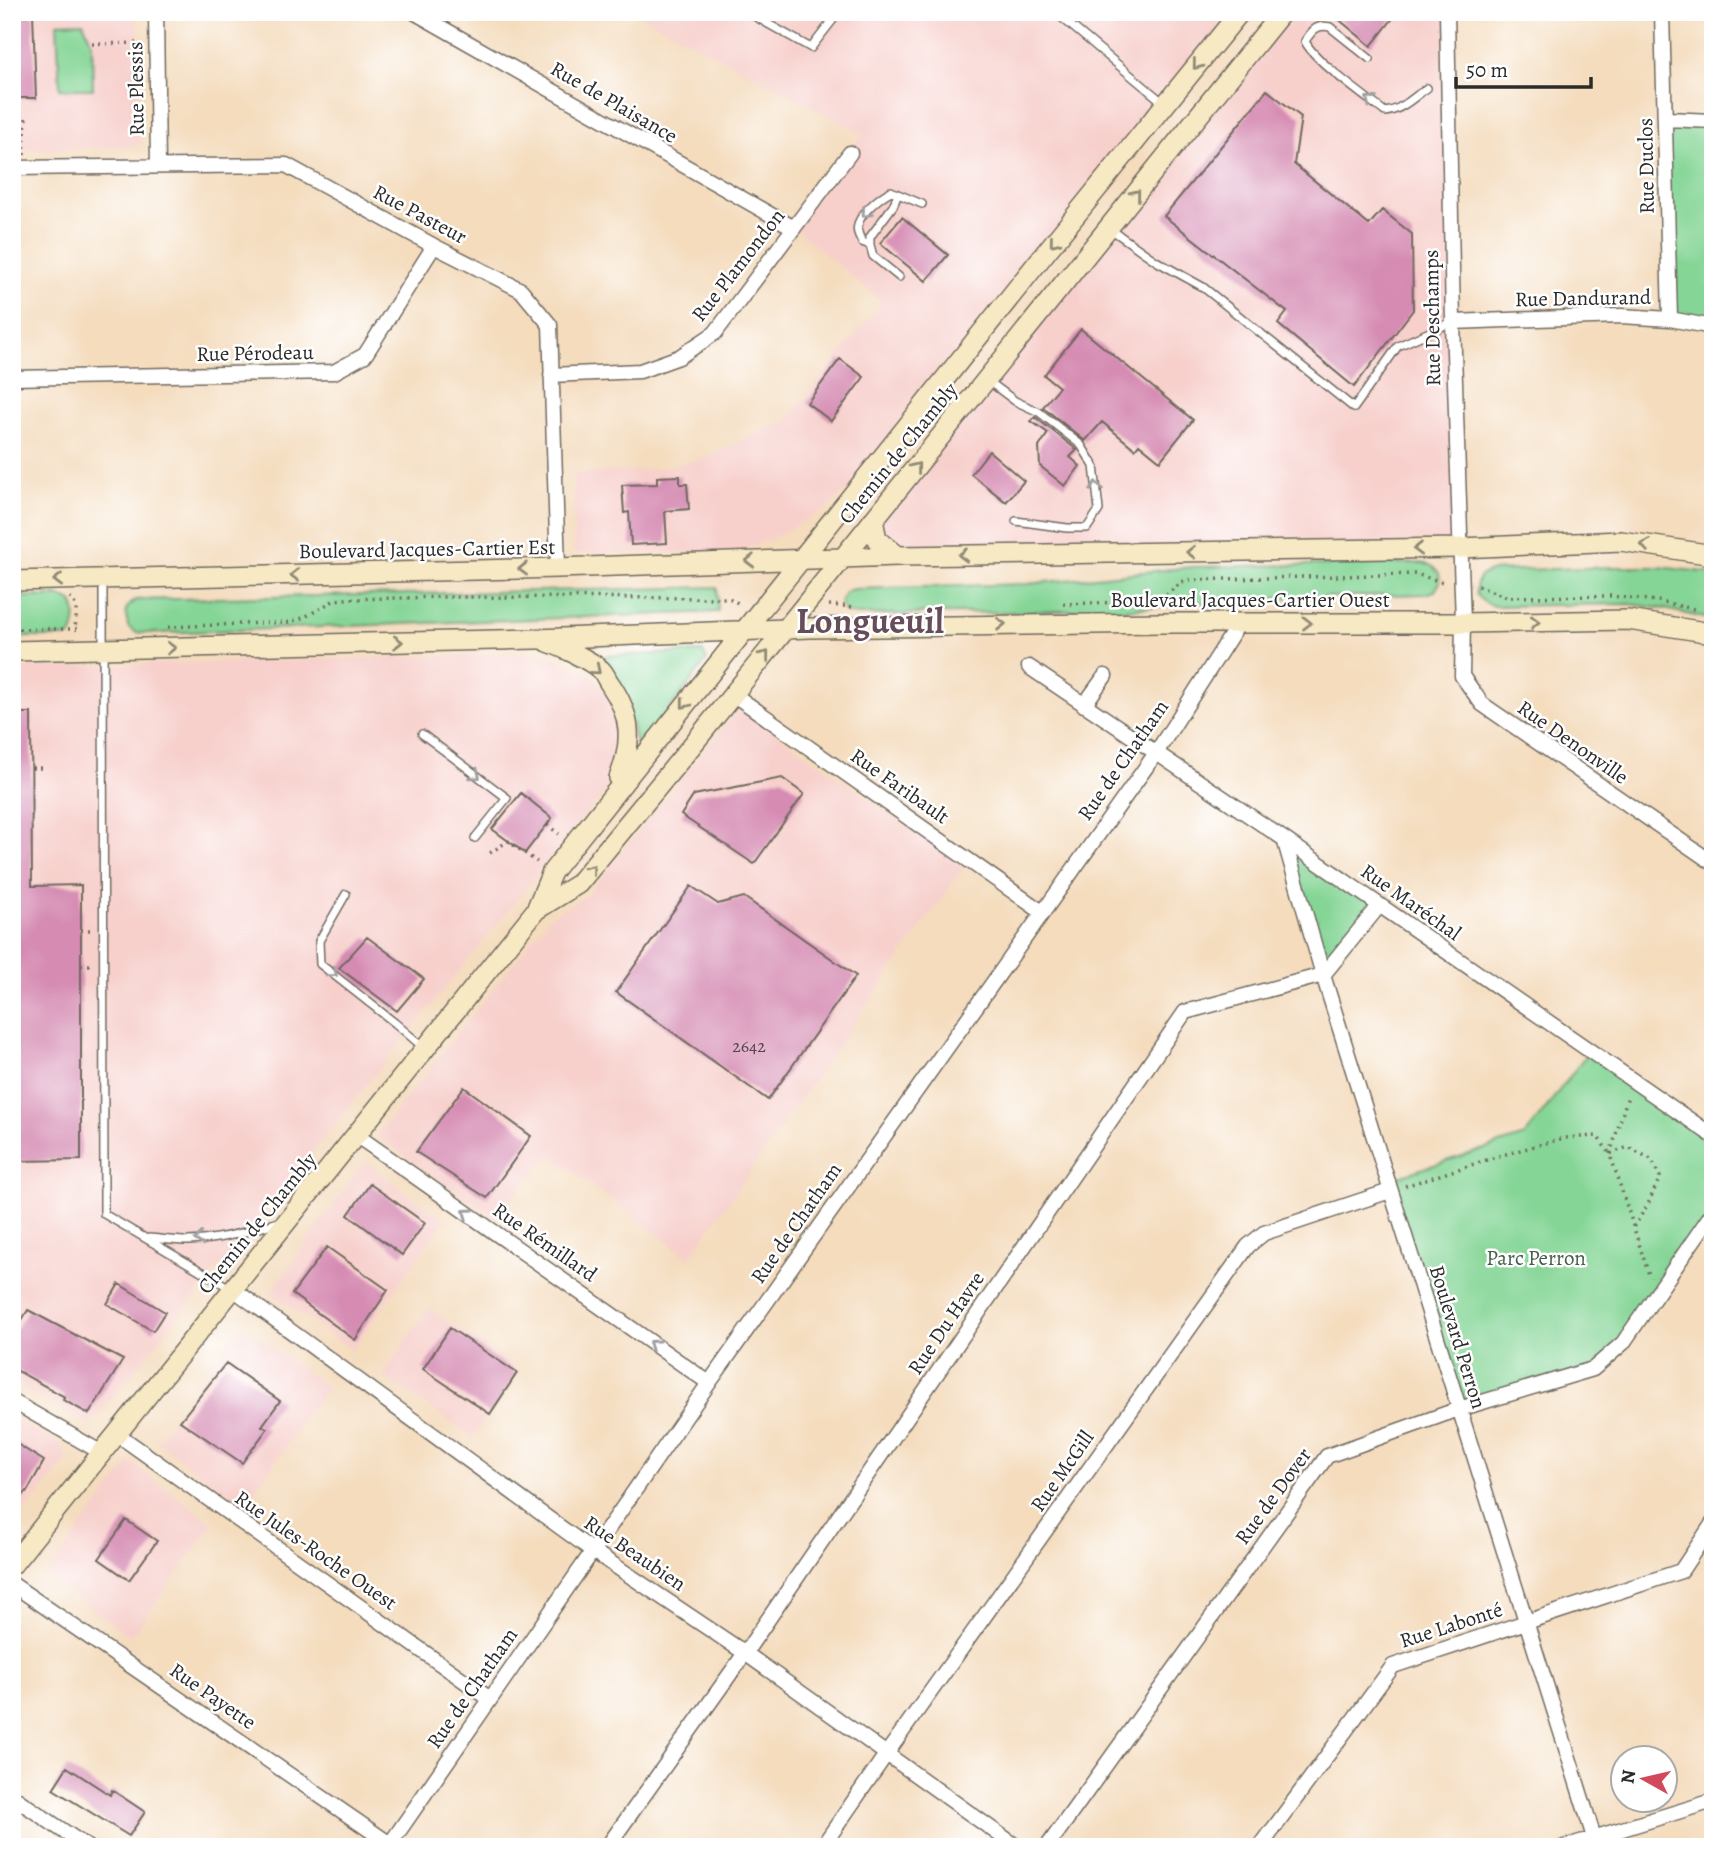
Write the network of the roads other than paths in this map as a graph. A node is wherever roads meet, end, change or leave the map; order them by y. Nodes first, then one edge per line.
1 (156, 12) edge
2 (414, 12) edge
3 (747, 12) edge
4 (839, 12) edge
5 (1055, 12) edge
6 (1240, 12) edge
7 (1282, 12) edge
8 (1447, 12) edge
9 (1662, 12) edge
10 (1370, 59) dead end
11 (1427, 88) dead end
12 (1166, 104) junction
13 (1666, 119) junction
14 (1713, 121) edge
15 (850, 153) dead end
16 (158, 166) junction
17 (18, 168) edge
18 (898, 194) junction
19 (922, 204) dead end
20 (794, 228) junction
21 (1108, 228) junction
22 (870, 245) junction
23 (434, 246) junction
24 (899, 277) dead end
25 (1670, 319) junction
26 (1453, 322) junction
27 (1713, 327) edge
28 (551, 375) junction
29 (12, 378) edge
30 (986, 379) junction
31 (873, 520) junction
32 (1016, 521) dead end
33 (1460, 548) junction
34 (1713, 555) edge
35 (898, 556) junction
36 (801, 558) junction
37 (843, 558) junction
38 (558, 568) junction
39 (103, 580) junction
40 (12, 581) edge
41 (1239, 623) junction
42 (1463, 623) junction
43 (786, 628) junction
44 (743, 631) junction
45 (1713, 635) edge
46 (537, 639) junction
47 (103, 650) junction
48 (12, 652) edge
49 (1029, 667) dead end
50 (1105, 676) dead end
51 (733, 694) junction
52 (1084, 705) junction
53 (422, 734) dead end
54 (1156, 753) junction
55 (612, 796) junction
56 (475, 838) dead end
57 (1284, 839) junction
58 (1713, 863) edge
59 (346, 894) dead end
60 (1380, 905) junction
61 (536, 909) junction
62 (1042, 912) junction
63 (1322, 975) junction
64 (425, 1049) junction
65 (356, 1135) junction
66 (1713, 1136) edge
67 (1390, 1191) junction
68 (1713, 1212) edge
69 (289, 1219) junction
70 (145, 1238) junction
71 (233, 1289) junction
72 (709, 1383) junction
73 (12, 1401) edge
74 (1459, 1409) junction
75 (117, 1434) junction
76 (102, 1453) junction
77 (1713, 1523) edge
78 (593, 1551) junction
79 (12, 1565) edge
80 (12, 1584) edge
81 (1526, 1622) junction
82 (745, 1653) junction
83 (490, 1699) junction
84 (887, 1753) junction
85 (12, 1796) edge
86 (1713, 1801) edge
87 (1595, 1842) edge
88 (389, 1845) edge
89 (87, 1847) edge
90 (607, 1847) edge
91 (822, 1847) edge
92 (1017, 1847) edge
93 (1047, 1847) edge
94 (1261, 1847) edge
95 (1564, 1847) edge

1 - 16 street, Rue Plessis
2 - 20 street, Rue de Plaisance
3 - 4 lane
5 - 12 lane
6 -> 12 main road, Chemin de Chambly
21 -> 7 main road, Chemin de Chambly
8 - 26 street, Rue Deschamps
9 - 13 street, Rue Duclos
11 -> 10 lane
12 -> 36 main road, Chemin de Chambly
13 - 14 street
13 - 25 street, Rue Duclos
15 - 20 street, Rue Plamondon
16 - 17 street, Rue Pasteur
16 - 23 street, Rue Pasteur
18 - 19 lane
18 - 22 lane
18 -> 22 lane
20 - 28 street, Rue Plamondon
21 - 26 lane
21 - 30 main road, Chemin de Chambly
22 - 24 lane
23 - 28 street, Rue Pasteur
23 - 29 street, Rue Pérodeau
25 - 26 street, Rue Dandurand
25 - 27 street, Rue Dandurand
26 - 33 street, Rue Deschamps
28 - 38 street, Rue Pasteur
31 -> 30 main road, Chemin de Chambly
32 -> 30 lane
31 - 35 main road
31 - 37 main road, Chemin de Chambly
34 -> 33 main road
33 -> 35 main road
33 - 42 street, Rue Deschamps
35 - 37 main road
36 - 37 main road, Boulevard Jacques-Cartier Est
36 -> 38 main road, Boulevard Jacques-Cartier Est
36 - 44 main road, Chemin de Chambly
37 - 43 main road, Chemin de Chambly
38 -> 39 main road, Boulevard Jacques-Cartier Est
39 -> 40 main road, Boulevard Jacques-Cartier Est
39 - 47 lane
41 -> 42 main road, Boulevard Jacques-Cartier Ouest
43 -> 41 main road, Boulevard Jacques-Cartier Ouest
41 - 54 street, Rue de Chatham
42 -> 45 main road, Boulevard Jacques-Cartier Ouest
42 - 58 street, Rue Denonville
43 - 44 main road
51 -> 43 main road, Chemin de Chambly
44 - 46 main road
44 -> 55 main road, Chemin de Chambly
47 -> 46 main road
46 -> 55 main road
47 - 48 main road
47 - 70 lane
49 - 52 street, Rue Maréchal
50 - 52 street
61 -> 51 main road, Chemin de Chambly
51 - 62 street, Rue Faribault
52 - 54 street, Rue Maréchal
53 -> 56 lane
54 - 57 street, Rue Maréchal
54 - 62 street, Rue de Chatham
55 - 61 main road, Chemin de Chambly
57 - 60 street, Rue Maréchal
57 - 63 street, Boulevard Perron
59 -> 64 lane
60 - 63 street
60 - 66 street, Rue Maréchal
61 - 64 main road, Chemin de Chambly
62 - 72 street, Rue de Chatham
63 - 67 street, Boulevard Perron
63 - 82 street, Rue Du Havre
64 - 65 main road, Chemin de Chambly
65 - 69 main road, Chemin de Chambly
72 -> 65 street, Rue Rémillard
67 - 74 street, Boulevard Perron
67 - 84 street, Rue McGill
68 - 74 street, Rue de Dover
69 -> 70 lane
69 - 71 main road, Chemin de Chambly
70 - 71 lane
71 - 75 main road, Chemin de Chambly
71 - 78 street, Rue Beaubien
72 - 78 street, Rue de Chatham
73 - 76 street
74 - 81 street, Boulevard Perron
74 - 93 street, Rue de Dover
75 - 76 main road, Chemin de Chambly
75 - 83 street, Rue Jules-Roche Ouest
76 - 79 main road, Chemin de Chambly
77 - 81 street, Rue Labonté
78 - 82 street, Rue Beaubien
78 - 83 street, Rue de Chatham
80 - 88 street, Rue Payette
81 - 87 street, Boulevard Perron
81 - 94 street, Rue Labonté
82 - 84 street, Rue Beaubien
82 - 90 street, Rue Du Havre
83 - 88 street, Rue de Chatham
84 - 91 street, Rue McGill
84 - 92 street, Rue Beaubien
85 - 89 street
86 - 87 street
87 - 95 street

